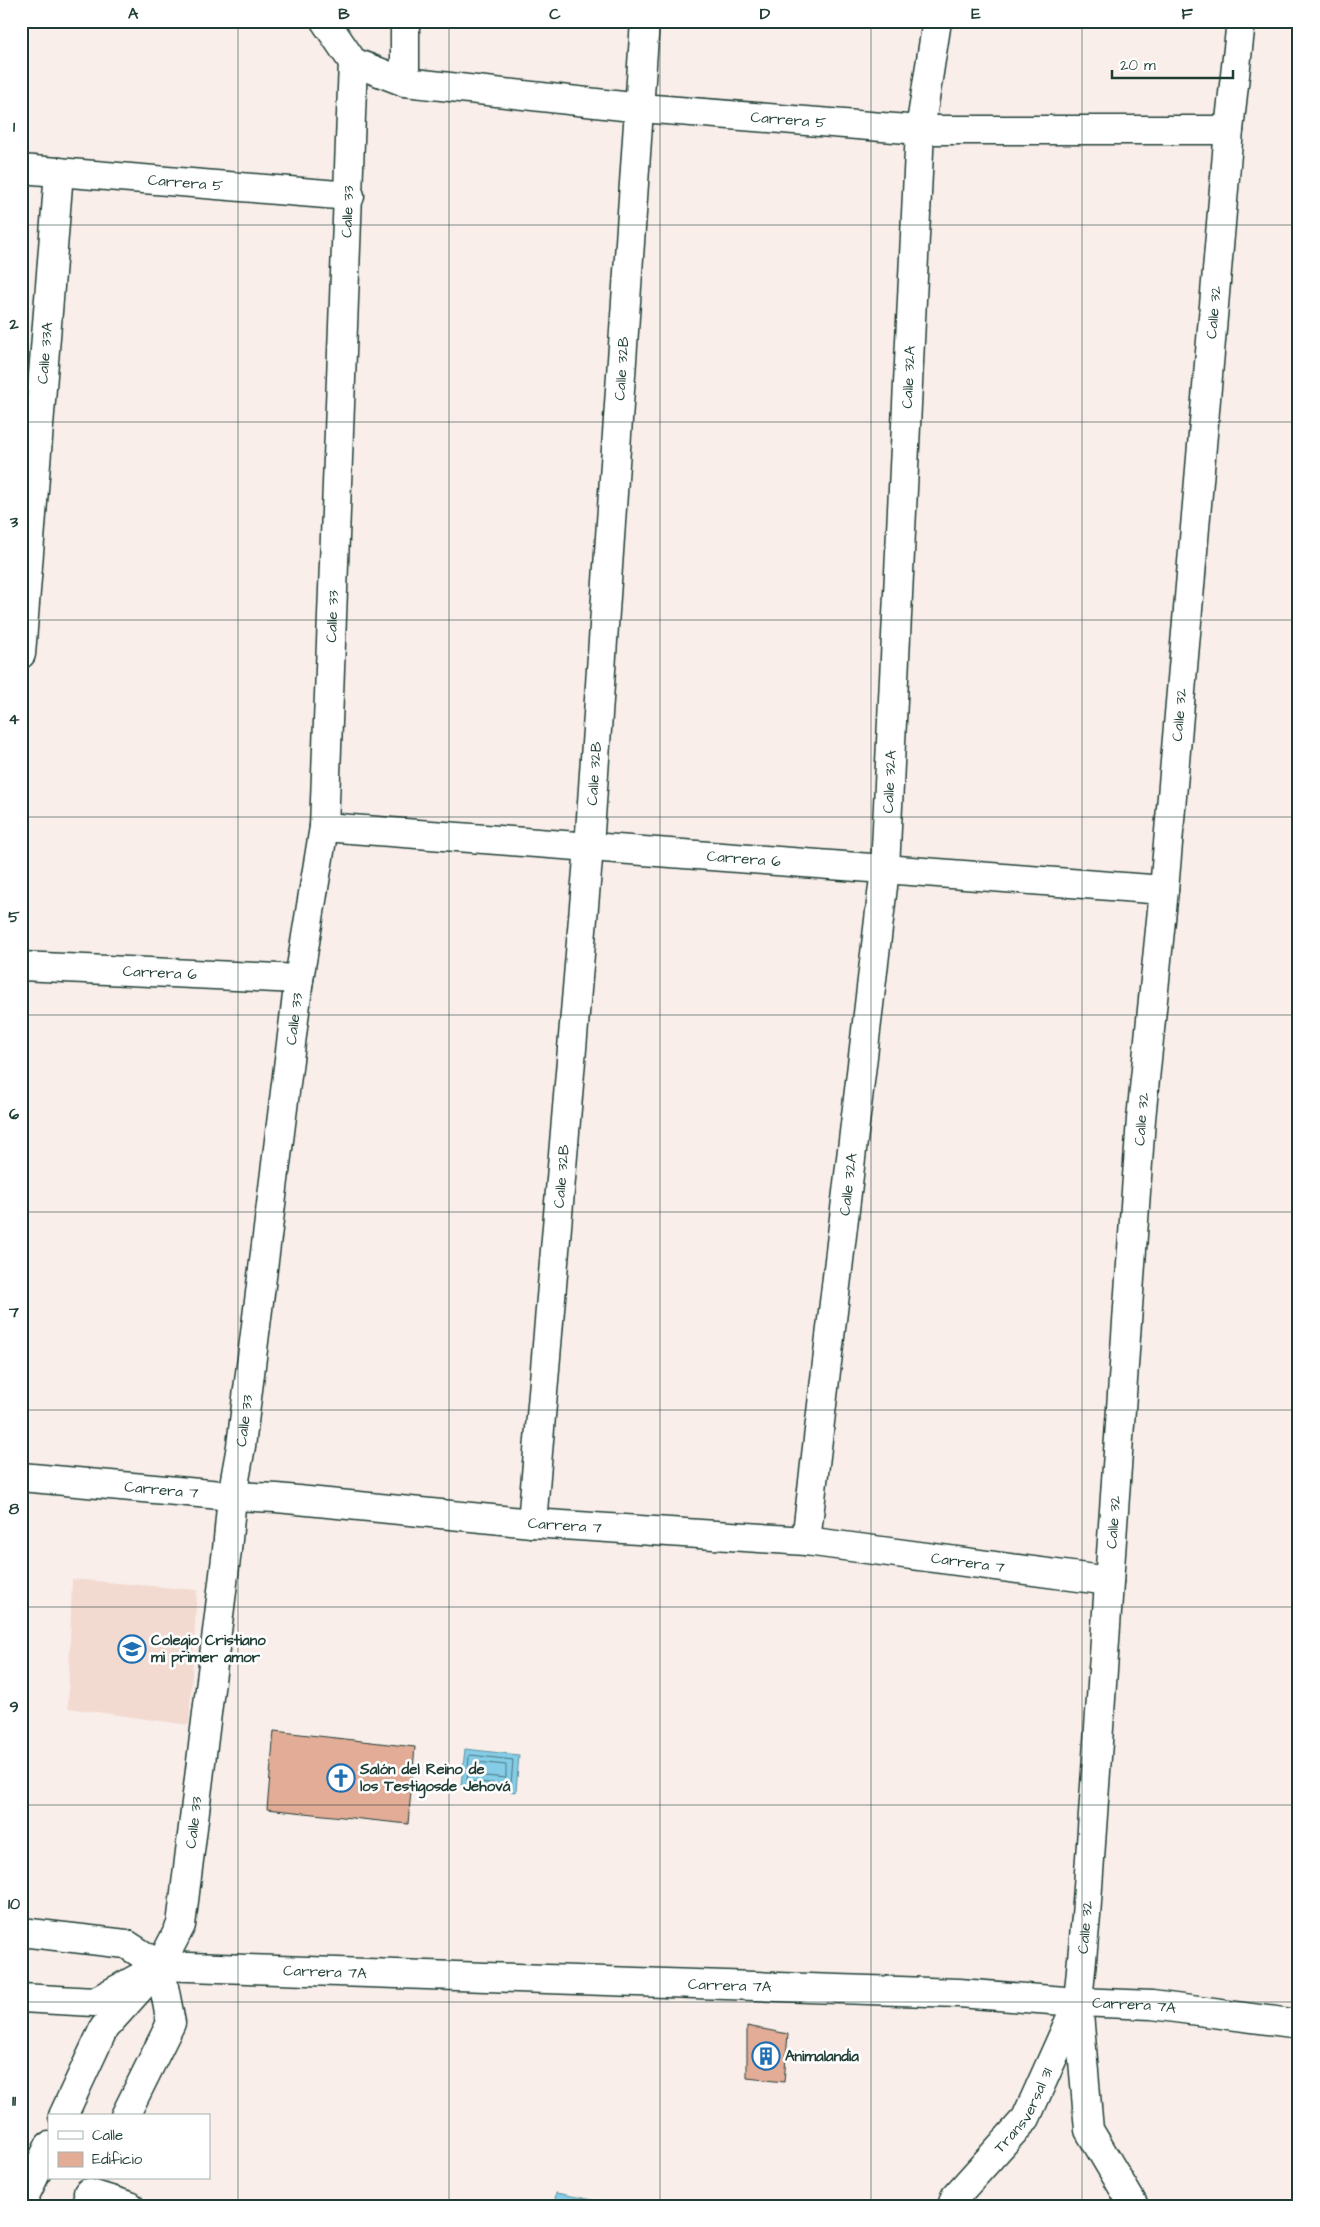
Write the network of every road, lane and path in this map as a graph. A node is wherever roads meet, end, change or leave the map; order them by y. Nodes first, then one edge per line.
1 (325, 21) edge
2 (405, 21) edge
3 (645, 21) edge
4 (937, 21) edge
5 (1241, 21) edge
6 (353, 62) junction
7 (405, 82) junction
8 (640, 108) junction
9 (920, 130) junction
10 (1229, 130) junction
11 (21, 169) edge
12 (59, 172) junction
13 (350, 196) junction
14 (21, 654) edge
15 (324, 827) junction
16 (589, 847) junction
17 (885, 869) junction
18 (1164, 890) junction
19 (21, 966) edge
20 (299, 979) junction
21 (21, 1477) edge
22 (232, 1496) junction
23 (532, 1523) junction
24 (806, 1541) junction
25 (1109, 1581) junction
26 (21, 1932) edge
27 (160, 1966) junction
28 (21, 1998) edge
29 (1078, 2002) junction
30 (1299, 2024) edge
31 (64, 2114) edge
32 (126, 2114) edge
33 (48, 2148) edge
34 (88, 2192) edge
35 (21, 2204) edge
36 (130, 2206) edge
37 (952, 2206) edge
38 (1134, 2206) edge

1 - 6 street
2 - 7 street
3 - 8 street, Calle 32B
4 - 9 street, Calle 32A
5 - 10 street, Calle 32
6 - 7 street, Carrera 5
6 - 13 street, Calle 33
7 - 8 street, Carrera 5
8 - 9 street, Carrera 5
8 - 16 street, Calle 32B
9 - 10 street, Carrera 5
9 - 17 street, Calle 32A
10 - 18 street, Calle 32
11 - 12 street, Carrera 5
12 - 13 street, Carrera 5
12 - 14 street, Calle 33A
13 - 15 street, Calle 33
15 - 16 street, Carrera 6
15 - 20 street, Calle 33
16 - 17 street, Carrera 6
16 - 23 street, Calle 32B
17 - 18 street, Carrera 6
17 - 24 street, Calle 32A
18 - 25 street, Calle 32
19 - 20 street, Carrera 6
20 - 22 street, Calle 33
21 - 22 street, Carrera 7
22 - 23 street, Carrera 7
22 - 27 street, Calle 33
23 - 24 street, Carrera 7
24 - 25 street, Carrera 7
25 - 29 street, Calle 32
26 - 27 street
27 - 28 street
27 - 29 street, Carrera 7A
27 - 31 street, Calle 33
27 - 32 street
29 - 30 street, Carrera 7A
29 - 37 street, Transversal 31
29 - 38 street, Calle 32
33 - 35 street
34 - 36 street

